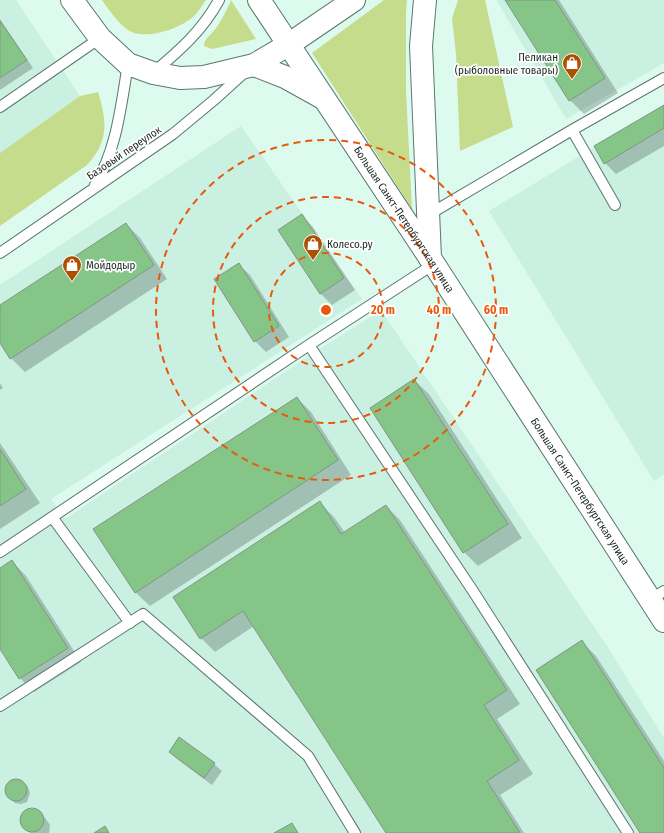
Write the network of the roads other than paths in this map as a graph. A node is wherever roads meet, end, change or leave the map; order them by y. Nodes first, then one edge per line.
1 (72, 0) edge
2 (219, 0) edge
3 (259, 0) edge
4 (354, 0) edge
5 (425, 0) edge
6 (100, 38) junction
7 (288, 45) junction
8 (128, 64) junction
9 (254, 65) junction
10 (153, 73) junction
11 (664, 78) edge
12 (324, 99) junction
13 (0, 107) edge
14 (572, 130) junction
15 (93, 189) junction
16 (615, 205) dead end
17 (428, 215) junction
18 (0, 253) edge
19 (432, 261) junction
20 (309, 345) junction
21 (52, 517) junction
22 (0, 552) edge
23 (657, 596) edge
24 (664, 621) edge
25 (130, 623) junction
26 (0, 706) edge
27 (355, 833) edge
28 (628, 833) edge

1 - 6 main road
2 - 10 lane
3 - 7 main road, Большая Санкт-Петербургская улица
4 - 7 main road
5 - 17 main road
6 - 8 main road
6 - 13 lane
7 - 9 main road
7 - 12 main road, Большая Санкт-Петербургская улица
8 - 10 main road
8 - 15 lane
9 - 10 main road
9 - 12 main road
9 - 15 lane, Базовый переулок
11 - 14 lane
12 - 19 main road, Большая Санкт-Петербургская улица
14 - 16 lane
14 - 17 lane
15 - 18 lane, Базовый переулок
17 - 19 main road
19 - 20 lane
19 - 23 main road, Большая Санкт-Петербургская улица
20 - 21 lane
20 - 28 lane
21 - 22 lane
21 - 25 lane
23 - 24 main road, Большая Санкт-Петербургская улица
25 - 26 lane
25 - 27 lane

